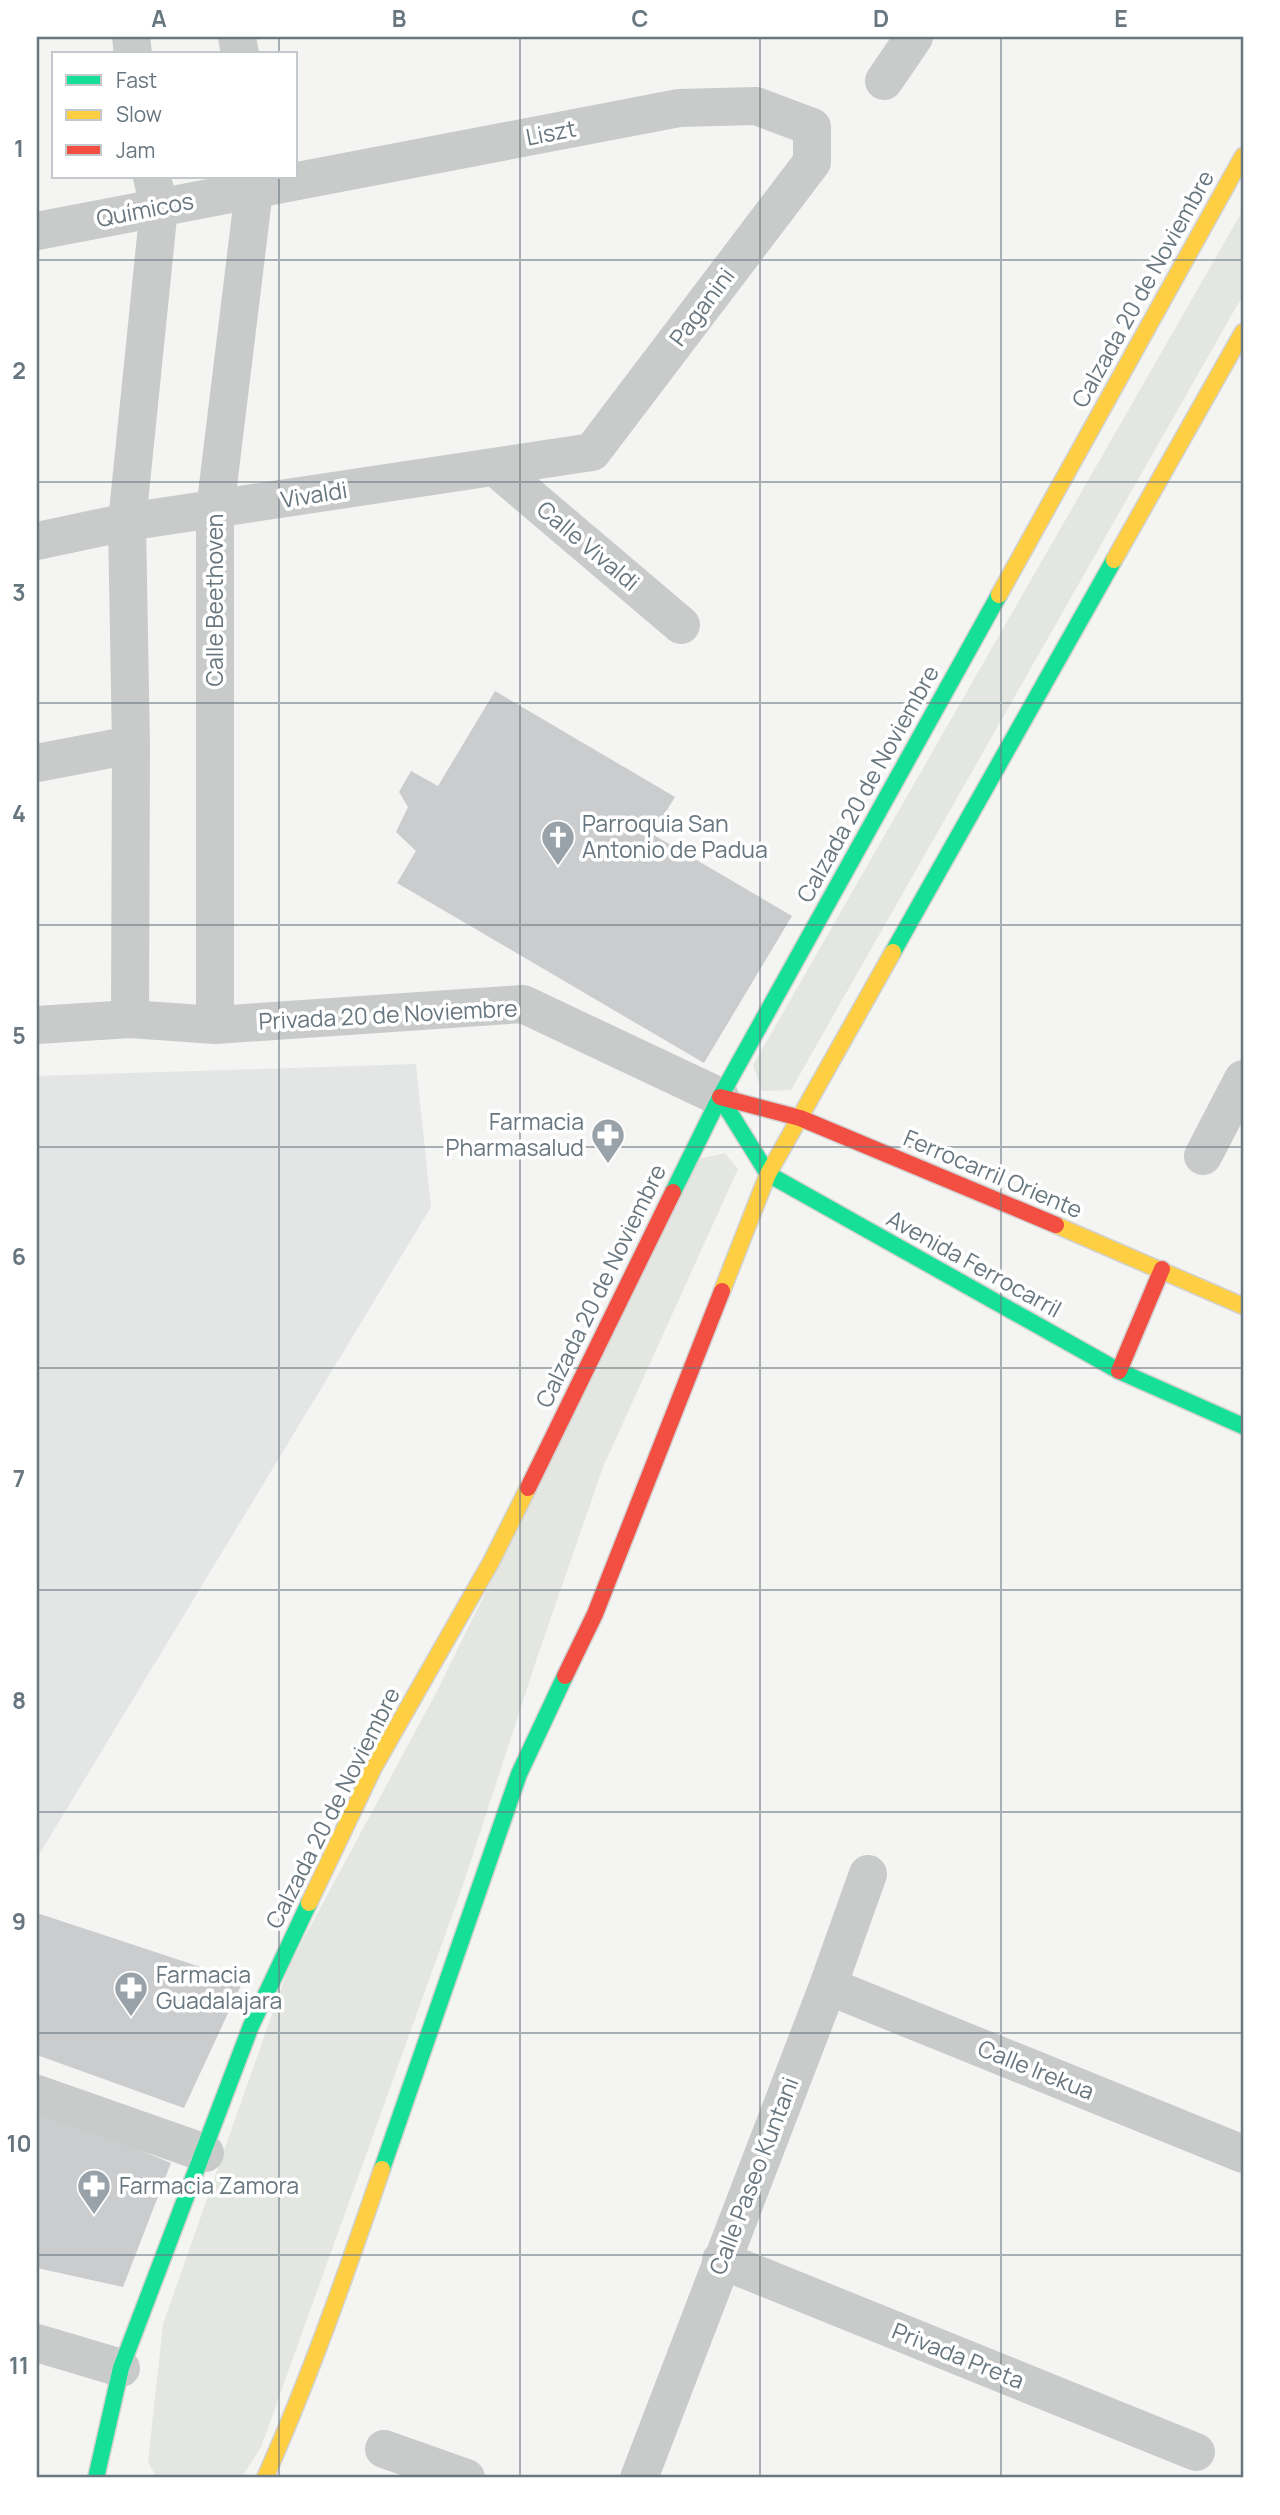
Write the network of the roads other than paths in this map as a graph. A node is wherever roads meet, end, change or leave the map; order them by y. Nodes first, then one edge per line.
1 (914, 37) edge
2 (884, 81) dead end
3 (1243, 156) edge
4 (812, 162) joint
5 (298, 175) edge
6 (282, 178) edge
7 (254, 183) edge
8 (156, 192) edge
9 (37, 231) edge
10 (1243, 332) edge
11 (592, 453) joint
12 (496, 468) junction
13 (215, 510) junction
14 (127, 522) junction
15 (37, 541) edge
16 (681, 625) dead end
17 (131, 745) junction
18 (37, 763) edge
19 (130, 1019) junction
20 (37, 1025) edge
21 (215, 1025) junction
22 (1243, 1079) edge
23 (720, 1097) junction
24 (800, 1118) junction
25 (1203, 1156) dead end
26 (768, 1174) junction
27 (1162, 1269) junction
28 (1243, 1306) edge
29 (1119, 1371) junction
30 (1243, 1426) edge
31 (868, 1874) dead end
32 (828, 1986) junction
33 (37, 2094) edge
34 (205, 2153) junction
35 (1243, 2154) edge
36 (721, 2260) junction
37 (37, 2343) edge
38 (121, 2368) junction
39 (384, 2449) dead end
40 (1196, 2452) dead end
41 (96, 2478) edge
42 (265, 2478) edge
43 (466, 2478) edge
44 (639, 2478) edge

1 - 2 street
3 - 23 main road, Calzada 20 de Noviembre
4 - 5 street, Liszt
4 - 11 street, Paganini
6 - 7 street, Liszt
7 - 8 street, Químicos
7 - 13 street, Calle Beethoven
8 - 9 street, Químicos
8 - 14 street
10 - 24 main road
11 - 12 street, Vivaldi
12 - 13 street, Vivaldi
12 - 16 street, Calle Vivaldi
13 - 14 street, Vivaldi
13 - 21 street, Calle Beethoven
14 - 15 street, Vivaldi
14 - 17 street
17 - 18 street
17 - 19 street
19 - 20 street, Privada 20 de Noviembre
19 - 21 street, Privada 20 de Noviembre
21 - 23 street, Privada 20 de Noviembre
22 - 25 street
23 - 24 main road, Ferrocarril Oriente
23 - 26 main road, Avenida Ferrocarril
23 - 34 main road, Calzada 20 de Noviembre
24 - 26 main road
24 - 27 main road, Ferrocarril Oriente
26 - 29 main road, Avenida Ferrocarril
26 - 42 main road
27 - 28 main road, Ferrocarril Oriente
27 - 29 main road
29 - 30 main road, Avenida Ferrocarril
31 - 32 street, Calle Paseo Kuntani
32 - 35 street, Calle Irekua
32 - 36 street, Calle Paseo Kuntani
33 - 34 street
34 - 38 main road, Calzada 20 de Noviembre
36 - 40 street, Privada Preta
36 - 44 street, Calle Paseo Kuntani
37 - 38 street
38 - 41 main road, Calzada 20 de Noviembre
39 - 43 street

